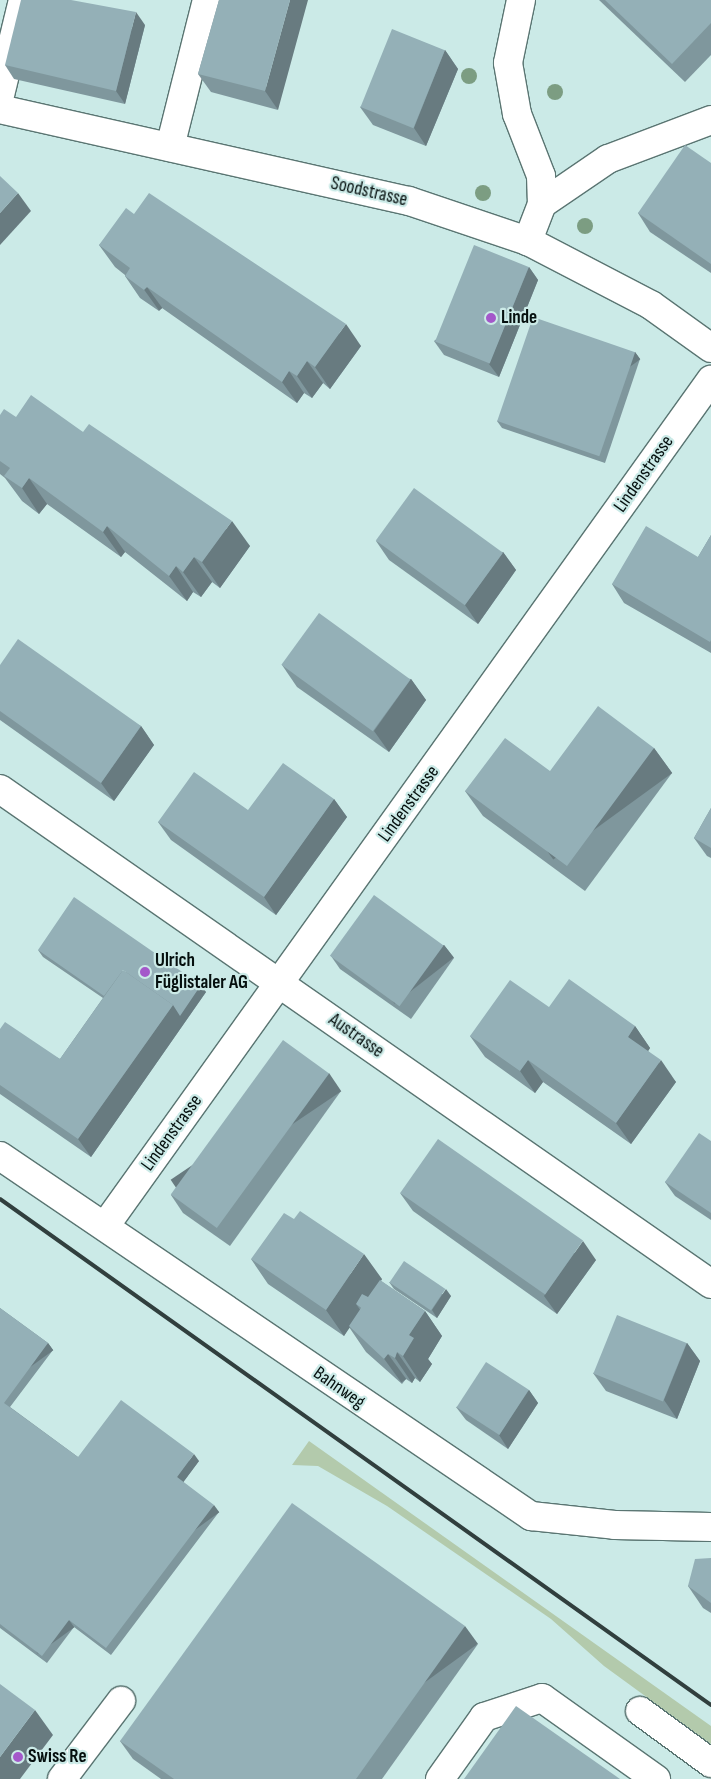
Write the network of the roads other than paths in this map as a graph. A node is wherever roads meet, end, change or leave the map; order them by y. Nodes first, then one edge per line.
1 (22, 0) edge
2 (207, 0) edge
3 (521, 0) edge
4 (0, 95) edge
5 (0, 109) edge
6 (711, 120) edge
7 (170, 147) junction
8 (542, 204) junction
9 (528, 241) junction
10 (711, 348) edge
11 (711, 380) edge
12 (0, 789) edge
13 (282, 983) junction
14 (0, 1156) edge
15 (105, 1226) junction
16 (711, 1284) edge
17 (711, 1527) edge
18 (121, 1702) dead end
19 (640, 1710) dead end
20 (711, 1763) edge
21 (62, 1779) edge
22 (440, 1779) edge
23 (656, 1779) edge

1 - 4 street
2 - 7 street
3 - 8 street
5 - 7 street, Soodstrasse
6 - 8 street
7 - 9 street, Soodstrasse
8 - 9 street
9 - 10 street, Soodstrasse
11 - 13 street, Lindenstrasse
12 - 13 street, Austrasse
13 - 15 street, Lindenstrasse
13 - 16 street, Austrasse
14 - 15 street, Bahnweg
15 - 17 street, Bahnweg
18 - 21 street
19 - 20 street
22 - 23 street

